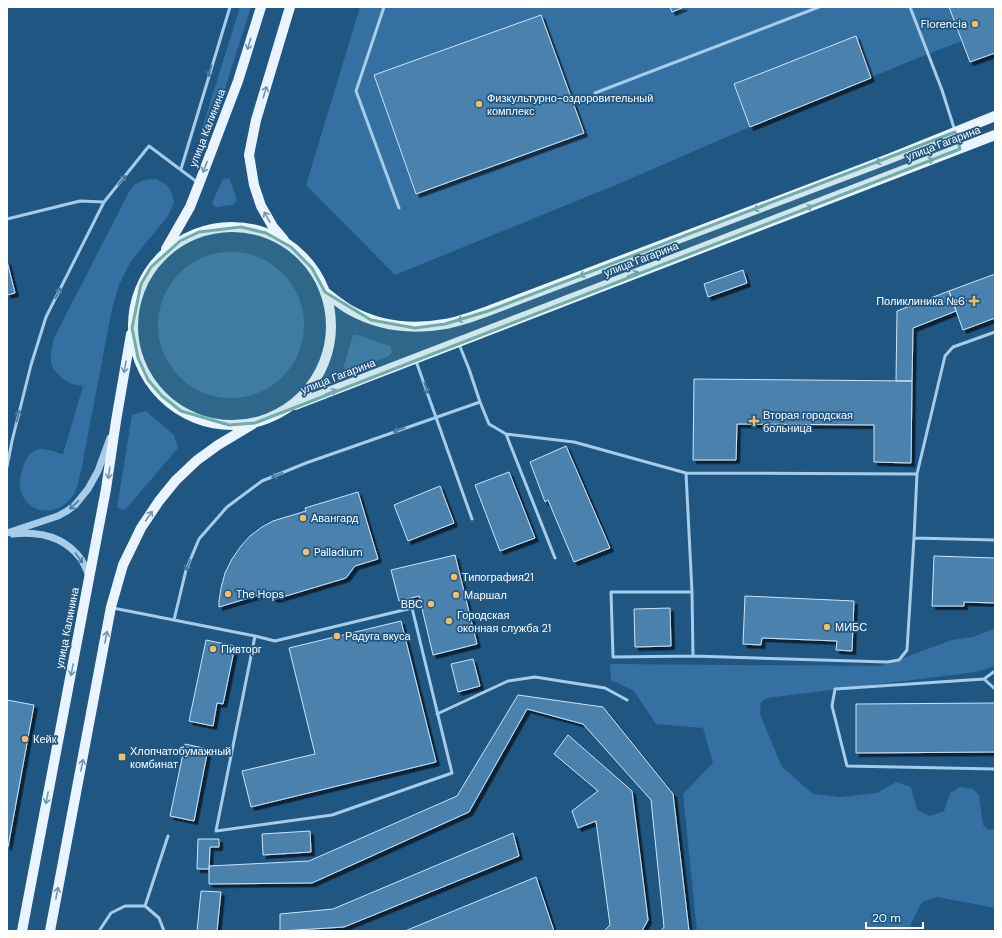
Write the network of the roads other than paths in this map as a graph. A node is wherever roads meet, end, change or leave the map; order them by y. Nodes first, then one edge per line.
1 (230, 7) edge
2 (261, 7) edge
3 (290, 7) edge
4 (384, 7) edge
5 (819, 7) edge
6 (910, 7) edge
7 (595, 93) dead end
8 (995, 116) edge
9 (955, 132) junction
10 (995, 135) edge
11 (960, 149) junction
12 (180, 169) junction
13 (199, 184) junction
14 (104, 202) junction
15 (399, 208) dead end
16 (7, 219) edge
17 (291, 247) junction
18 (164, 253) junction
19 (325, 292) junction
20 (132, 328) junction
21 (995, 332) edge
22 (458, 342) junction
23 (415, 359) junction
24 (480, 402) junction
25 (295, 406) junction
26 (436, 417) junction
27 (116, 421) junction
28 (255, 423) junction
29 (506, 434) junction
30 (7, 468) edge
31 (686, 473) junction
32 (917, 474) junction
33 (472, 519) dead end
34 (7, 534) edge
35 (914, 538) junction
36 (995, 540) edge
37 (555, 558) dead end
38 (89, 577) junction
39 (692, 592) junction
40 (111, 607) junction
41 (174, 620) junction
42 (255, 636) junction
43 (693, 656) junction
44 (995, 671) edge
45 (984, 679) junction
46 (995, 689) edge
47 (627, 700) dead end
48 (437, 714) junction
49 (995, 769) edge
50 (168, 836) dead end
51 (145, 906) junction
52 (22, 931) edge
53 (50, 931) edge
54 (99, 931) edge
55 (164, 931) edge

1 -> 12 lane
2 -> 13 main road, улица Калинина
17 -> 3 main road
4 - 15 lane
5 - 7 lane
6 - 9 lane
8 - 9 main road, улица Гагарина
9 - 11 main road
9 -> 19 main road, улица Гагарина
10 - 11 main road, улица Гагарина
22 -> 11 main road, улица Гагарина
12 - 13 lane
14 -> 12 lane
13 - 18 main road, улица Калинина
14 - 16 lane
30 -> 14 lane
17 - 18 main road
17 - 19 main road
18 - 20 main road, улица Калинина
19 - 25 main road
20 -> 27 main road, улица Калинина
20 - 28 main road
21 - 32 lane
22 - 23 main road, улица Гагарина
22 - 24 lane
25 -> 23 main road, улица Гагарина
23 -> 26 lane
24 - 26 lane
24 - 29 lane
25 - 28 main road, улица Гагарина
26 - 33 lane
26 -> 41 lane
27 -> 34 street
27 -> 38 main road, улица Калинина
40 -> 28 main road
29 - 31 lane
29 - 37 lane
31 - 32 lane
31 - 39 lane
32 - 35 lane
34 -> 38 street
35 - 36 lane
35 - 43 lane
38 -> 52 main road, улица Калинина
39 - 43 lane
39 - 43 lane
40 - 41 lane
53 -> 40 main road
41 - 42 lane
42 - 48 lane
42 - 48 lane
44 - 45 lane
45 - 46 lane
45 - 49 lane
47 - 48 lane
50 - 51 lane
51 - 54 lane
51 - 55 lane

